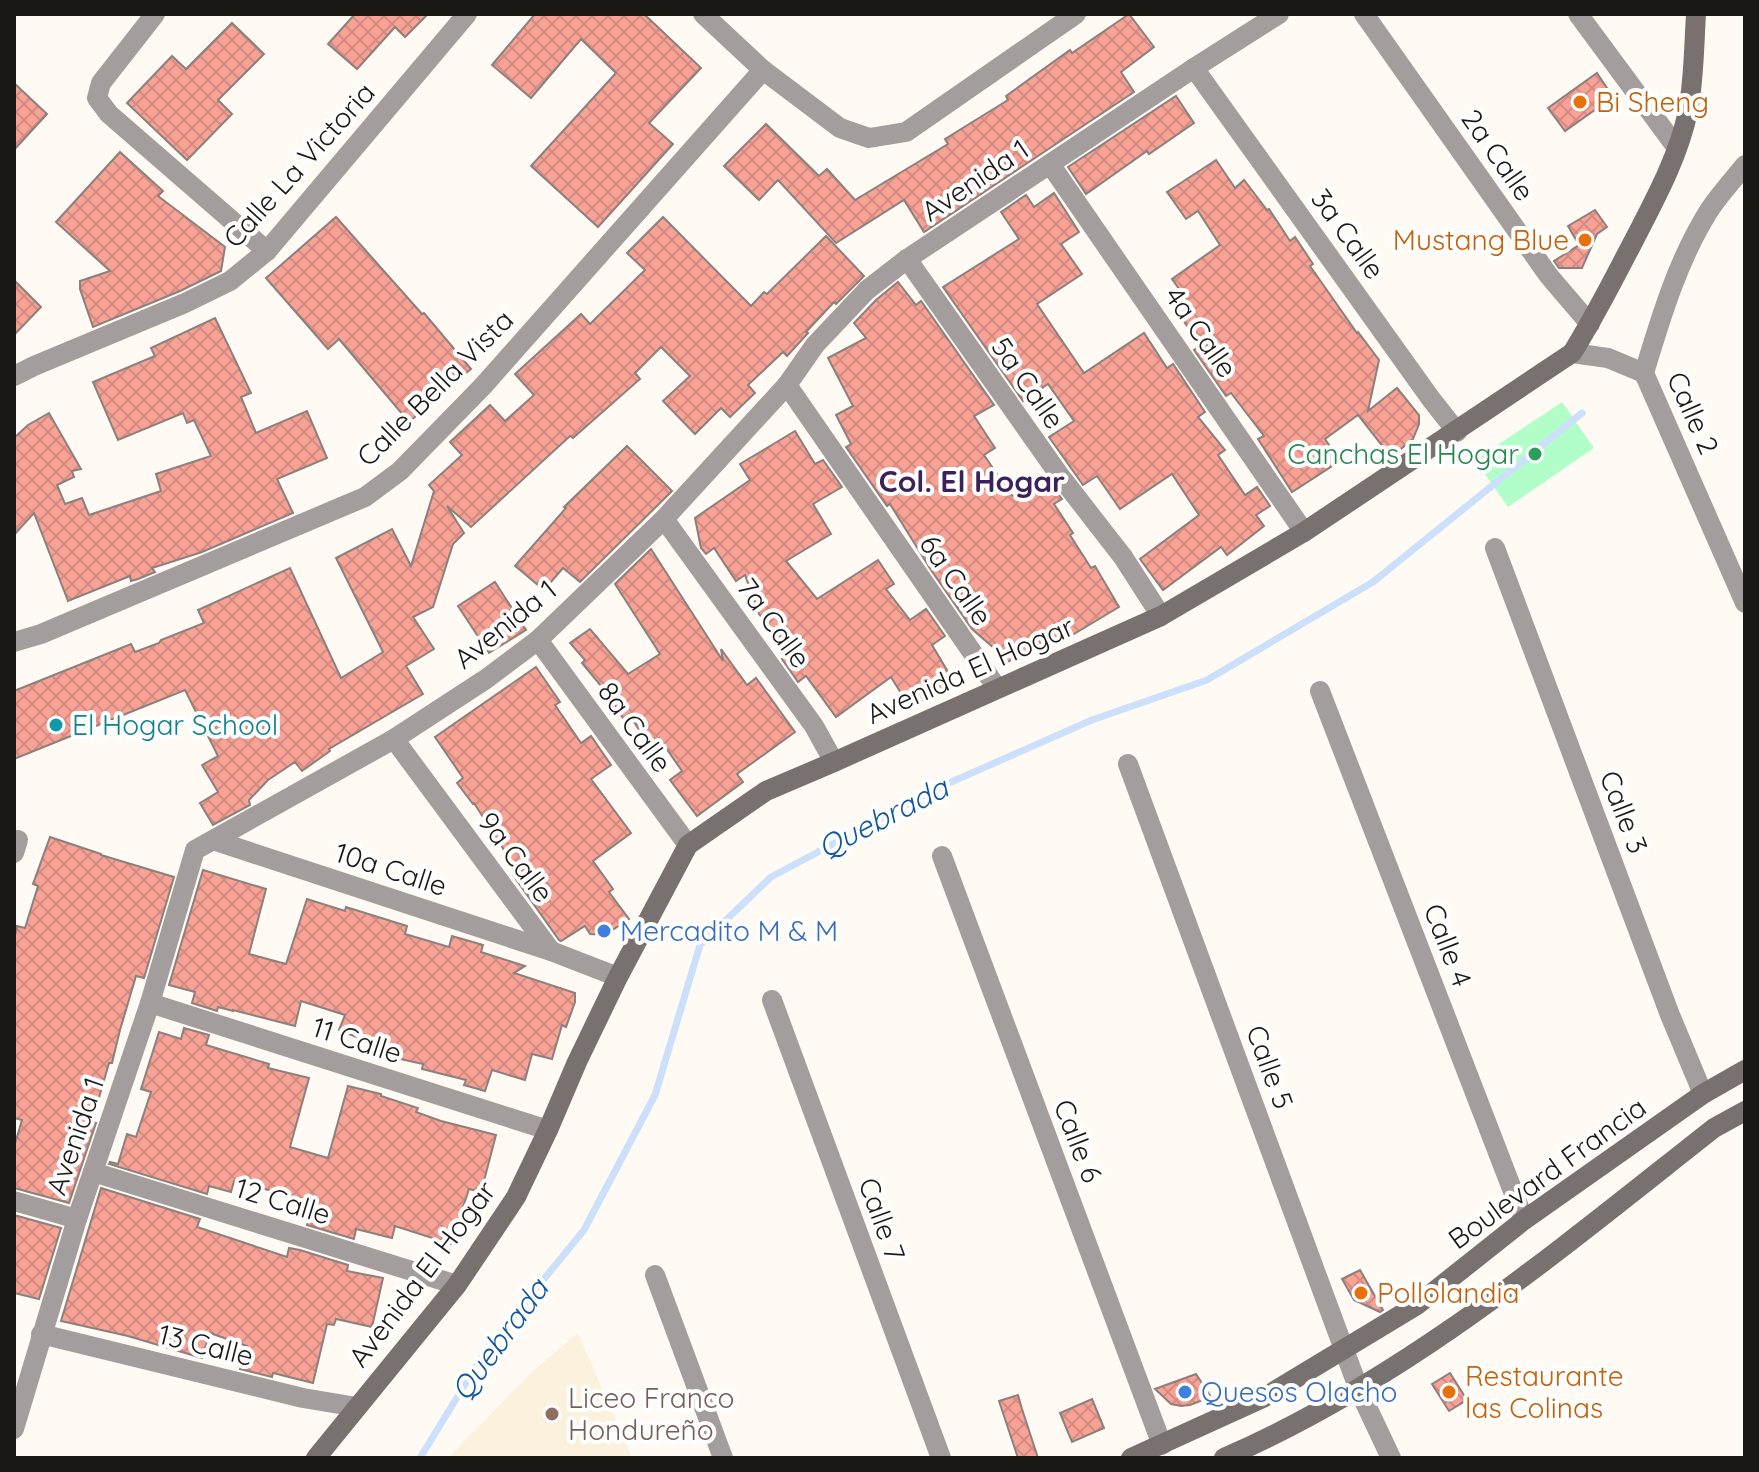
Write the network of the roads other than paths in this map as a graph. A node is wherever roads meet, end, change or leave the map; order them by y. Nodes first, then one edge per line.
1 (155, 14) edge
2 (467, 14) edge
3 (703, 14) edge
4 (1076, 14) edge
5 (1279, 14) edge
6 (1364, 14) edge
7 (1578, 14) edge
8 (1696, 14) edge
9 (1194, 68) junction
10 (763, 70) junction
11 (1677, 148) junction
12 (1050, 164) junction
13 (1745, 165) edge
14 (267, 251) junction
15 (907, 259) junction
16 (1590, 324) junction
17 (1572, 353) junction
18 (1644, 373) junction
19 (14, 376) edge
20 (787, 385) junction
21 (1457, 432) junction
22 (664, 519) junction
23 (1304, 532) junction
24 (1495, 548) dead end
25 (1740, 572) edge
26 (1745, 603) edge
27 (1161, 616) junction
28 (538, 640) junction
29 (14, 642) edge
30 (997, 688) junction
31 (1320, 691) dead end
32 (394, 739) junction
33 (834, 762) junction
34 (1128, 764) dead end
35 (213, 840) junction
36 (688, 845) junction
37 (942, 856) dead end
38 (551, 951) junction
39 (618, 977) junction
40 (772, 1000) dead end
41 (150, 1003) junction
42 (1745, 1070) edge
43 (1703, 1094) junction
44 (1745, 1111) edge
45 (548, 1130) junction
46 (93, 1172) junction
47 (14, 1201) edge
48 (77, 1219) junction
49 (1524, 1220) junction
50 (655, 1275) dead end
51 (457, 1285) junction
52 (41, 1334) junction
53 (1345, 1349) junction
54 (1359, 1390) junction
55 (357, 1407) junction
56 (14, 1429) edge
57 (1162, 1445) junction
58 (316, 1458) edge
59 (723, 1458) edge
60 (941, 1458) edge
61 (1131, 1458) edge
62 (1224, 1458) edge
63 (1391, 1458) edge

1 - 14 street
2 - 14 street, Calle La Victoria
3 - 10 street
4 - 10 street
5 - 9 street, Avenida 1
6 - 16 street, 2a Calle
7 - 11 street
8 - 11 street, Avenida El Hogar
9 - 12 street, Avenida 1
9 - 21 street, 3a Calle
10 - 29 street, Calle Bella Vista
11 - 16 street, Avenida El Hogar
12 - 15 street, Avenida 1
12 - 23 street, 4a Calle
13 - 18 street, Calle 2
14 - 19 street, Calle La Victoria
15 - 20 street, Avenida 1
15 - 27 street, 5a Calle
16 - 17 street, Avenida El Hogar
17 - 18 street
17 - 21 street, Avenida El Hogar
18 - 25 street, Calle 2
20 - 22 street, Avenida 1
20 - 30 street, 6a Calle
21 - 23 street, Avenida El Hogar
22 - 28 street, Avenida 1
22 - 33 street, 7a Calle
23 - 27 street, Avenida El Hogar
24 - 43 street, Calle 3
25 - 26 street, Calle 2
27 - 30 street, Avenida El Hogar
28 - 32 street, Avenida 1
28 - 36 street, 8a Calle
30 - 33 street, Avenida El Hogar
31 - 49 street, Calle 4
32 - 35 street, Avenida 1
32 - 38 street, 9a Calle
33 - 36 street, Avenida El Hogar
34 - 53 street, Calle 5
35 - 38 street, 10a Calle
35 - 41 street, Avenida 1
36 - 39 street, Avenida El Hogar
37 - 57 street, Calle 6
38 - 39 street
39 - 45 street, Avenida El Hogar
40 - 60 street, Calle 7
41 - 45 street, 11 Calle
41 - 46 street, Avenida 1
42 - 43 street, Boulevard Francia
43 - 49 street, Boulevard Francia
44 - 54 street
45 - 51 street, Avenida El Hogar
46 - 48 street, Avenida 1
46 - 51 street, 12 Calle
47 - 48 street
48 - 52 street, Avenida 1
49 - 53 street, Boulevard Francia
50 - 59 street
51 - 55 street, Avenida El Hogar
52 - 55 street, 13 Calle
52 - 56 street, Avenida 1
53 - 54 street, Calle 5
53 - 57 street, Boulevard Francia
54 - 62 street
54 - 63 street, Calle 5
55 - 58 street, Avenida El Hogar
57 - 61 street, Boulevard Francia

